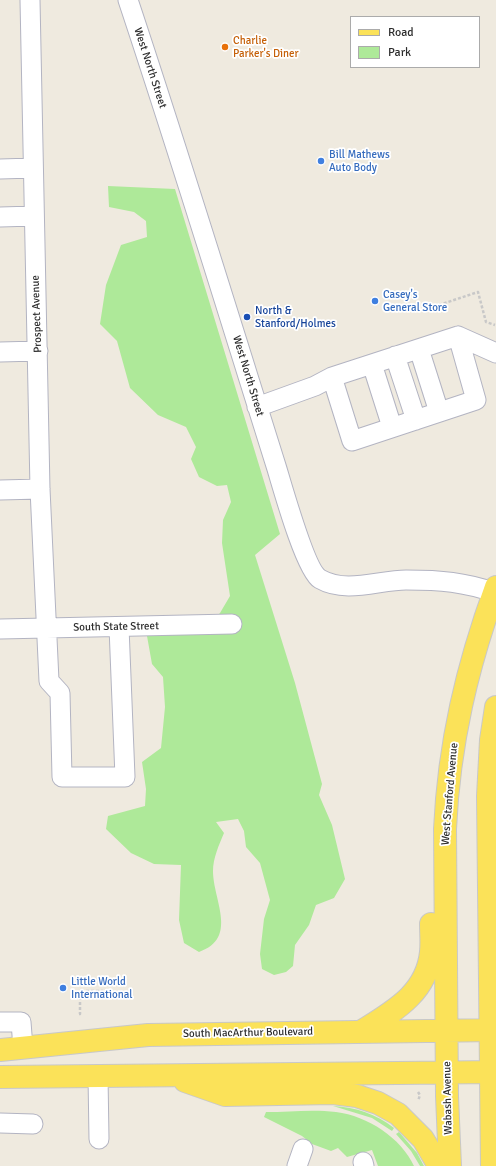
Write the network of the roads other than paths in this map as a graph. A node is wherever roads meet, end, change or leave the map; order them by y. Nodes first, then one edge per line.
1 (30, 0) edge
2 (128, 0) edge
3 (33, 168) junction
4 (0, 169) edge
5 (34, 216) junction
6 (0, 217) edge
7 (458, 336) junction
8 (419, 349) junction
9 (38, 351) junction
10 (0, 352) edge
11 (496, 353) edge
12 (395, 356) junction
13 (372, 364) junction
14 (332, 377) junction
15 (257, 406) junction
16 (439, 412) junction
17 (416, 420) junction
18 (392, 428) junction
19 (40, 489) junction
20 (0, 490) edge
21 (495, 591) edge
22 (232, 624) dead end
23 (119, 627) junction
24 (47, 628) junction
25 (0, 629) edge
26 (496, 707) edge
27 (445, 829) junction
28 (492, 952) edge
29 (0, 1022) edge
30 (446, 1030) junction
31 (493, 1030) edge
32 (361, 1032) junction
33 (23, 1048) junction
34 (0, 1050) edge
35 (493, 1072) edge
36 (447, 1073) junction
37 (98, 1076) junction
38 (170, 1076) junction
39 (0, 1077) edge
40 (0, 1123) edge
41 (33, 1124) dead end
42 (100, 1139) dead end
43 (439, 1166) edge
44 (450, 1166) edge
45 (492, 1166) edge

1 - 3 street, Prospect Avenue
2 - 15 street, West North Street
3 - 4 street
3 - 5 street, Prospect Avenue
5 - 6 street
5 - 9 street, Prospect Avenue
7 - 8 street
7 - 11 street
7 - 16 street
8 - 12 street
8 - 16 street
9 - 10 street
9 - 19 street, Prospect Avenue
12 - 13 street
12 - 17 street
13 - 14 street
13 - 18 street
14 - 15 street
14 - 18 street
15 - 21 street, West North Street
16 - 17 street
17 - 18 street
19 - 20 street
19 - 24 street, Prospect Avenue
21 - 27 main road, West Stanford Avenue
22 - 23 street, South State Street
23 - 24 street, South State Street
23 - 24 street, Prospect Avenue
24 - 25 street, South State Street
26 - 28 main road
27 - 30 main road, West Stanford Avenue
27 - 32 main road
28 - 31 main road
29 - 33 street
30 - 31 main road, South MacArthur Boulevard
30 - 32 main road, South MacArthur Boulevard
30 - 36 main road, Wabash Avenue
31 - 35 main road
32 - 33 main road, South MacArthur Boulevard
33 - 34 main road, South MacArthur Boulevard
35 - 36 main road
35 - 45 main road
36 - 38 main road
36 - 44 main road, Wabash Avenue
37 - 38 main road
37 - 39 main road
37 - 42 street
38 - 43 main road
40 - 41 street

